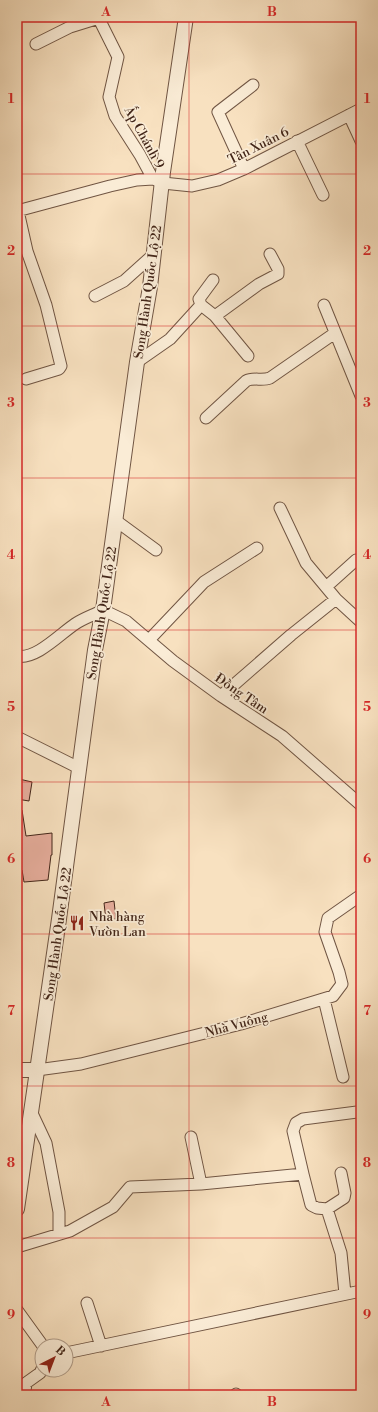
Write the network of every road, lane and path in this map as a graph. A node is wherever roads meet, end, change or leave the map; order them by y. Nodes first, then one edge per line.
1 (99, 17) edge
2 (186, 17) edge
3 (36, 44) dead end
4 (253, 85) dead end
5 (361, 109) edge
6 (349, 114) junction
7 (361, 141) edge
8 (297, 142) junction
9 (244, 169) junction
10 (158, 181) junction
11 (323, 195) dead end
12 (18, 211) edge
13 (270, 254) dead end
14 (153, 255) junction
15 (213, 280) dead end
16 (95, 296) dead end
17 (201, 305) junction
18 (324, 305) dead end
19 (215, 316) junction
20 (335, 333) junction
21 (248, 356) dead end
22 (137, 362) junction
23 (26, 379) dead end
24 (361, 396) edge
25 (206, 418) dead end
26 (280, 508) dead end
27 (115, 520) junction
28 (257, 548) dead end
29 (156, 550) dead end
30 (356, 560) dead end
31 (326, 587) junction
32 (336, 599) junction
33 (103, 610) junction
34 (361, 622) edge
35 (149, 640) junction
36 (17, 656) edge
37 (221, 696) junction
38 (17, 737) edge
39 (79, 768) junction
40 (361, 805) edge
41 (361, 895) edge
42 (324, 999) junction
43 (17, 1070) edge
44 (37, 1070) junction
45 (343, 1077) dead end
46 (31, 1111) junction
47 (357, 1112) dead end
48 (191, 1137) dead end
49 (303, 1174) junction
50 (341, 1174) dead end
51 (201, 1184) junction
52 (17, 1209) edge
53 (327, 1209) junction
54 (59, 1234) junction
55 (17, 1247) edge
56 (361, 1291) edge
57 (345, 1294) junction
58 (87, 1303) dead end
59 (17, 1310) edge
60 (37, 1338) edge
61 (101, 1346) junction
62 (74, 1351) edge
63 (34, 1377) edge
64 (23, 1389) edge

1 - 3 street
1 - 10 street, Ấp Chánh 9
2 - 10 street, Song Hành Quốc Lộ 22
4 - 9 street
5 - 6 street, Tân Xuân 6
6 - 7 street
6 - 8 street, Tân Xuân 6
8 - 9 street, Tân Xuân 6
8 - 11 street
9 - 10 street, Tân Xuân 6
10 - 12 street, Tân Xuân 6
10 - 14 street, Song Hành Quốc Lộ 22
12 - 23 street
13 - 19 street
14 - 16 street
14 - 22 street, Song Hành Quốc Lộ 22
15 - 17 street
17 - 19 street
17 - 22 street
18 - 20 street
19 - 21 street
20 - 24 street
20 - 25 street
22 - 27 street, Song Hành Quốc Lộ 22
26 - 31 street
27 - 29 street
27 - 33 street, Song Hành Quốc Lộ 22
28 - 35 street
30 - 31 street
31 - 32 street
32 - 34 street
32 - 37 street
33 - 35 street, Đồng Tâm
33 - 36 street
33 - 39 street, Song Hành Quốc Lộ 22
35 - 37 street, Đồng Tâm
37 - 40 street, Đồng Tâm
38 - 39 street
39 - 44 street, Song Hành Quốc Lộ 22
41 - 42 street, Nhà Vuông
42 - 44 street, Nhà Vuông
42 - 45 street
43 - 44 street, Nhà Vuông
44 - 46 street, Song Hành Quốc Lộ 22
46 - 52 street, Song Hành Quốc Lộ 22
46 - 54 street
47 - 49 street
48 - 51 street
49 - 51 street
49 - 53 street
50 - 53 street
51 - 54 street
53 - 57 street
54 - 55 street
56 - 57 street
57 - 61 street
58 - 61 street
59 - 60 street
61 - 62 street
63 - 64 street

